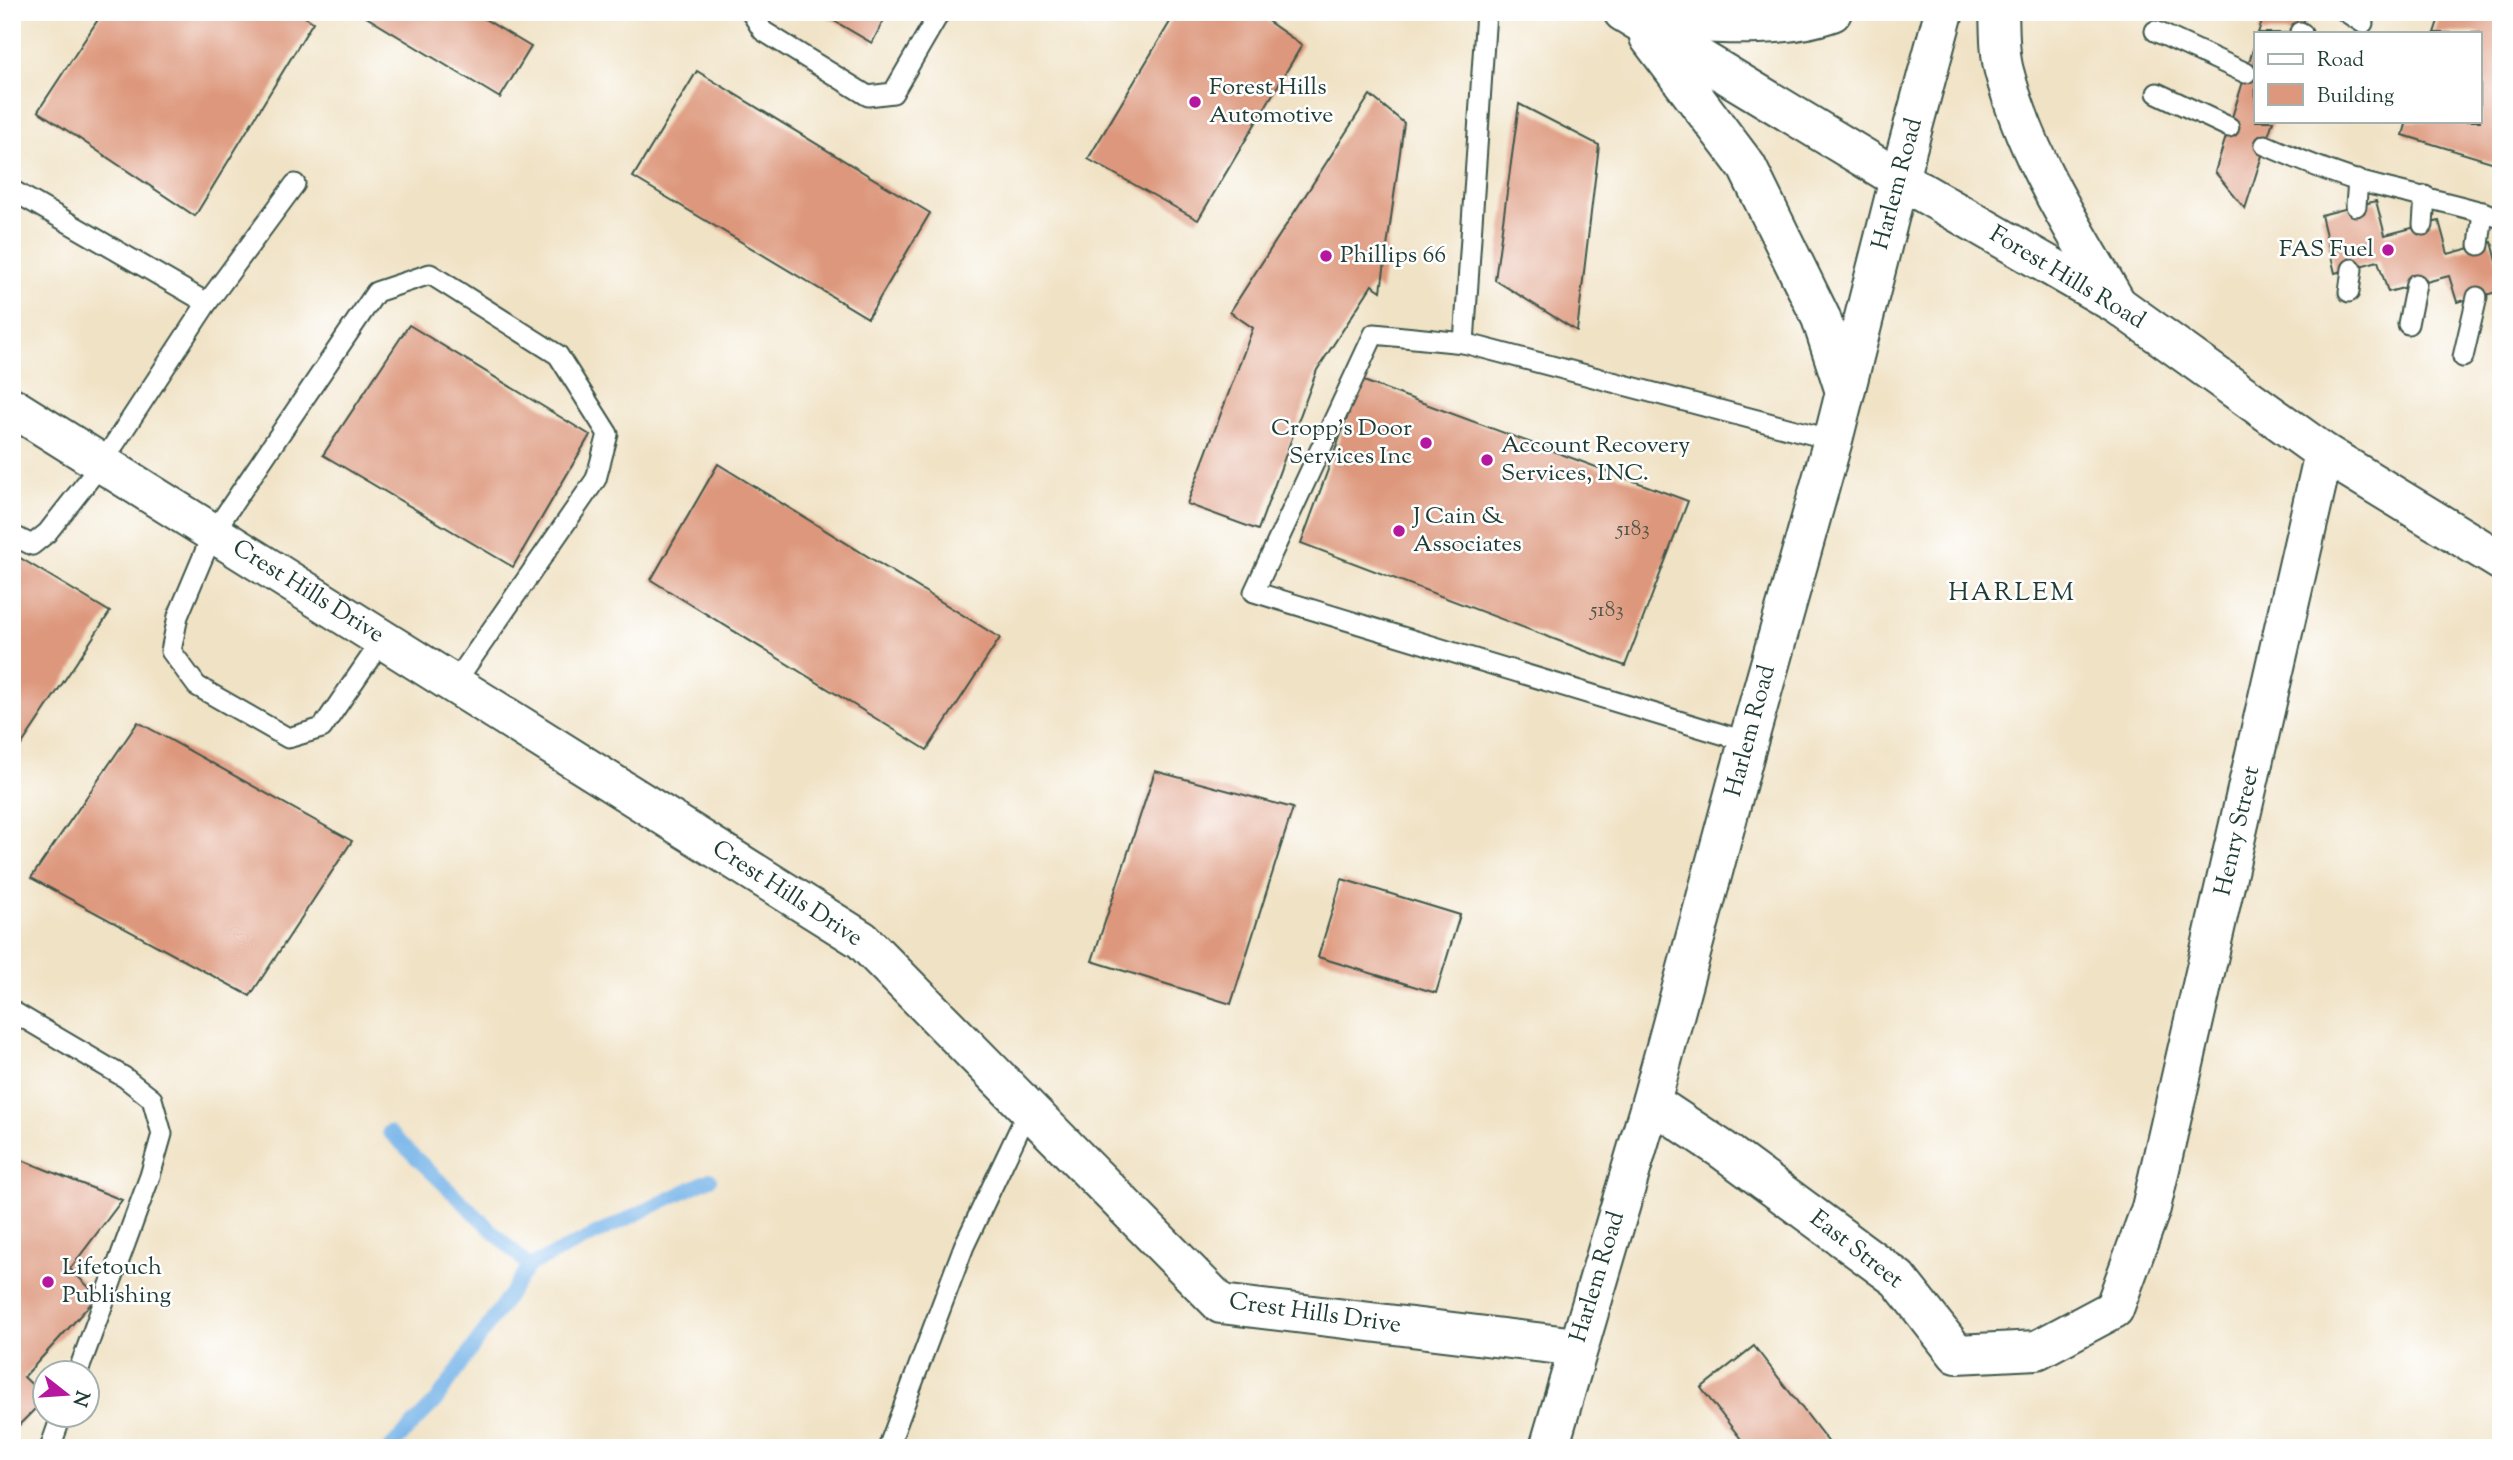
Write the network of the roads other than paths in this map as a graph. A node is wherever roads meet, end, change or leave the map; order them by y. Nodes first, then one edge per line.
1 (751, 12) edge
2 (940, 12) edge
3 (1486, 12) edge
4 (1832, 12) edge
5 (1944, 12) edge
6 (1999, 12) edge
7 (2346, 12) edge
8 (1630, 17) edge
9 (2362, 23) dead end
10 (2155, 31) dead end
11 (2246, 73) dead end
12 (2157, 93) dead end
13 (2229, 127) dead end
14 (2265, 145) dead end
15 (1899, 179) junction
16 (2358, 180) junction
17 (295, 184) dead end
18 (12, 190) edge
19 (2425, 196) junction
20 (2356, 206) dead end
21 (2492, 215) edge
22 (2423, 225) dead end
23 (2479, 245) dead end
24 (2352, 269) dead end
25 (2416, 284) dead end
26 (2349, 292) dead end
27 (2477, 297) dead end
28 (207, 303) junction
29 (2118, 305) junction
30 (2408, 324) dead end
31 (1464, 343) junction
32 (2463, 357) dead end
33 (1844, 392) junction
34 (12, 407) edge
35 (1833, 440) junction
36 (2324, 453) junction
37 (102, 463) junction
38 (213, 533) junction
39 (12, 535) edge
40 (2501, 561) edge
41 (383, 639) junction
42 (454, 684) junction
43 (1748, 742) junction
44 (12, 1011) edge
45 (1651, 1102) junction
46 (1029, 1109) junction
47 (2151, 1208) joint
48 (1577, 1347) junction
49 (83, 1358) edge
50 (57, 1428) edge
51 (50, 1448) edge
52 (888, 1448) edge
53 (1549, 1448) edge

1 - 2 lane
3 - 31 lane
4 - 8 street
5 - 15 street, Harlem Road
6 - 29 street
7 - 9 lane
8 - 15 street, Forest Hills Road
8 - 33 street
10 - 11 lane
12 - 13 lane
14 - 16 lane
15 - 29 street, Forest Hills Road
15 - 33 street, Harlem Road
16 - 19 lane
16 - 20 lane
17 - 28 lane
18 - 28 lane
19 - 21 lane
19 - 22 lane
21 - 23 lane
24 - 26 lane
25 - 30 lane
27 - 32 lane
28 - 37 lane
29 - 36 street, Forest Hills Road
31 - 35 lane
31 - 43 lane
33 - 35 street, Harlem Road
34 - 37 street, Crest Hills Drive
35 - 43 street, Harlem Road
36 - 40 street, Forest Hills Road
36 - 47 street, Henry Street
37 - 38 street, Crest Hills Drive
37 - 39 lane
38 - 41 street, Crest Hills Drive
38 - 41 lane
38 - 42 lane
41 - 42 street, Crest Hills Drive
42 - 46 street, Crest Hills Drive
43 - 45 street, Harlem Road
44 - 49 lane
45 - 47 street, East Street
45 - 48 street, Harlem Road
46 - 48 street, Crest Hills Drive
46 - 52 lane
48 - 53 street, Harlem Road
50 - 51 lane

